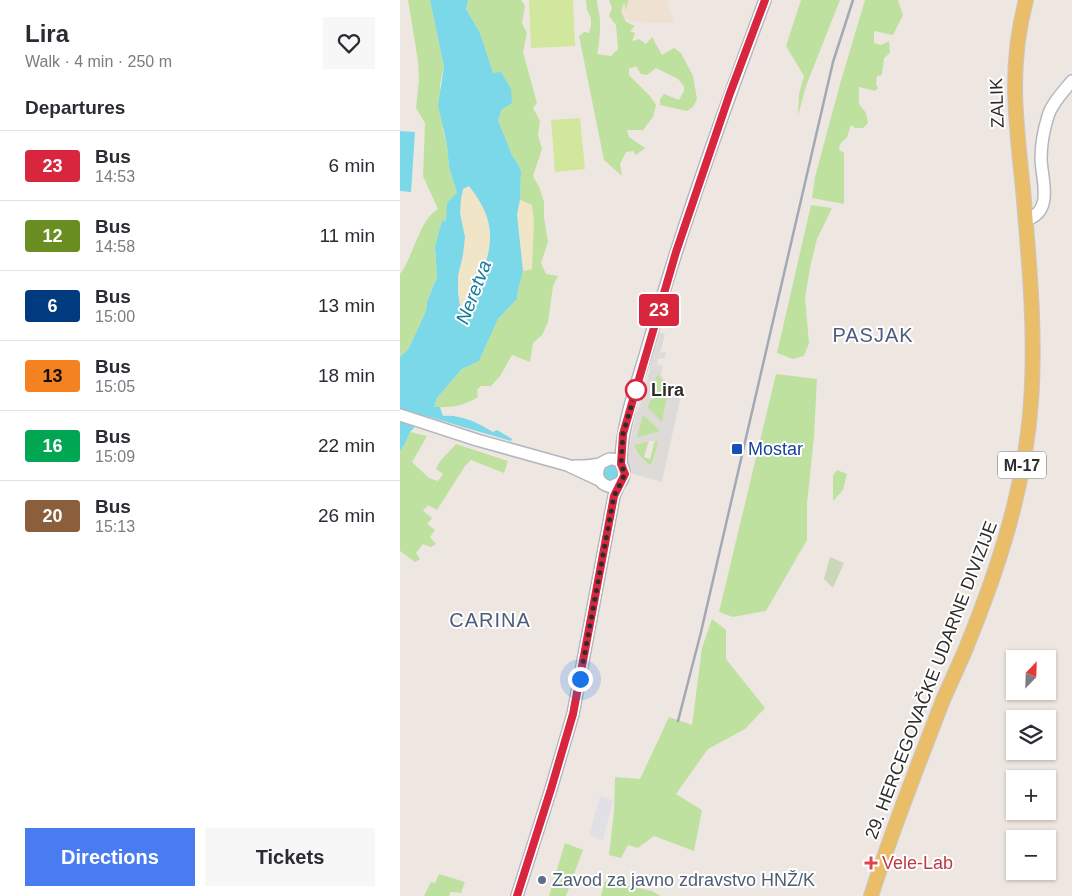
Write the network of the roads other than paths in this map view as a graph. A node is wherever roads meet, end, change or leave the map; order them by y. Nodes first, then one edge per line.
1 (765, 0) edge
2 (1026, 0) edge
3 (1072, 81) edge
4 (1025, 213) junction
5 (400, 415) edge
6 (623, 434) junction
7 (603, 462) junction
8 (621, 464) junction
9 (567, 465) junction
10 (603, 483) junction
11 (619, 484) junction
12 (612, 508) junction
13 (517, 896) edge
14 (871, 896) edge

1 - 6 street
2 - 4 main road, ZALIK / M-17
3 - 4 street
4 - 14 main road, 29. HERCEGOVAČKE UDARNE DIVIZIJE / M-17
5 - 9 street
6 - 7 street
6 - 8 street
7 - 8 street
7 - 9 street
7 - 10 street
8 - 11 street
9 - 10 street
10 - 11 street
10 - 12 street
11 - 12 street
12 - 13 street

